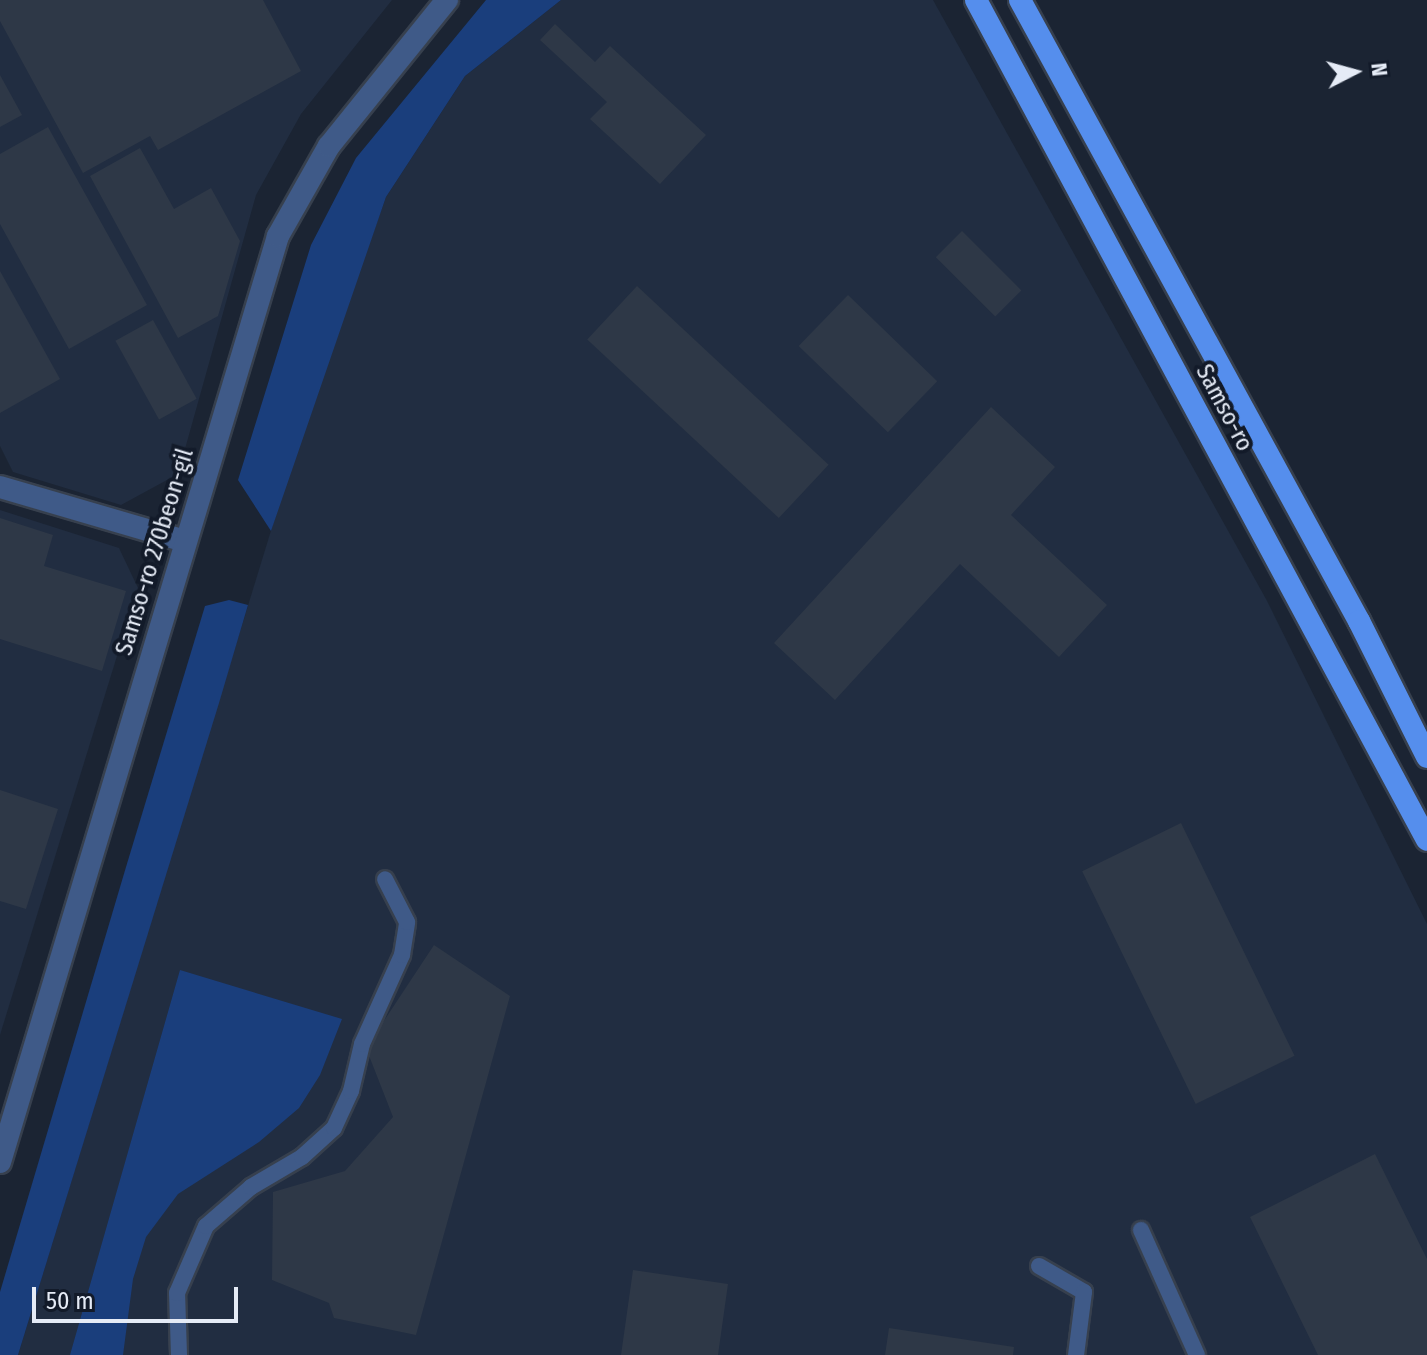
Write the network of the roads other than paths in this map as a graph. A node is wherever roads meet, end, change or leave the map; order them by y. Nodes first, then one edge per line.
1 (447, 0) edge
2 (976, 0) edge
3 (1020, 0) edge
4 (0, 487) edge
5 (185, 541) junction
6 (1427, 757) edge
7 (1427, 840) edge
8 (385, 879) dead end
9 (0, 1162) edge
10 (1141, 1230) dead end
11 (1039, 1266) dead end
12 (179, 1355) edge
13 (1076, 1355) edge
14 (1197, 1355) edge

1 - 5 street, Samso-ro 270beon-gil
2 - 7 main road, Samso-ro
3 - 6 main road, Samso-ro
4 - 5 street
5 - 9 street, Samso-ro 270beon-gil
8 - 12 lane
10 - 14 lane
11 - 13 lane

